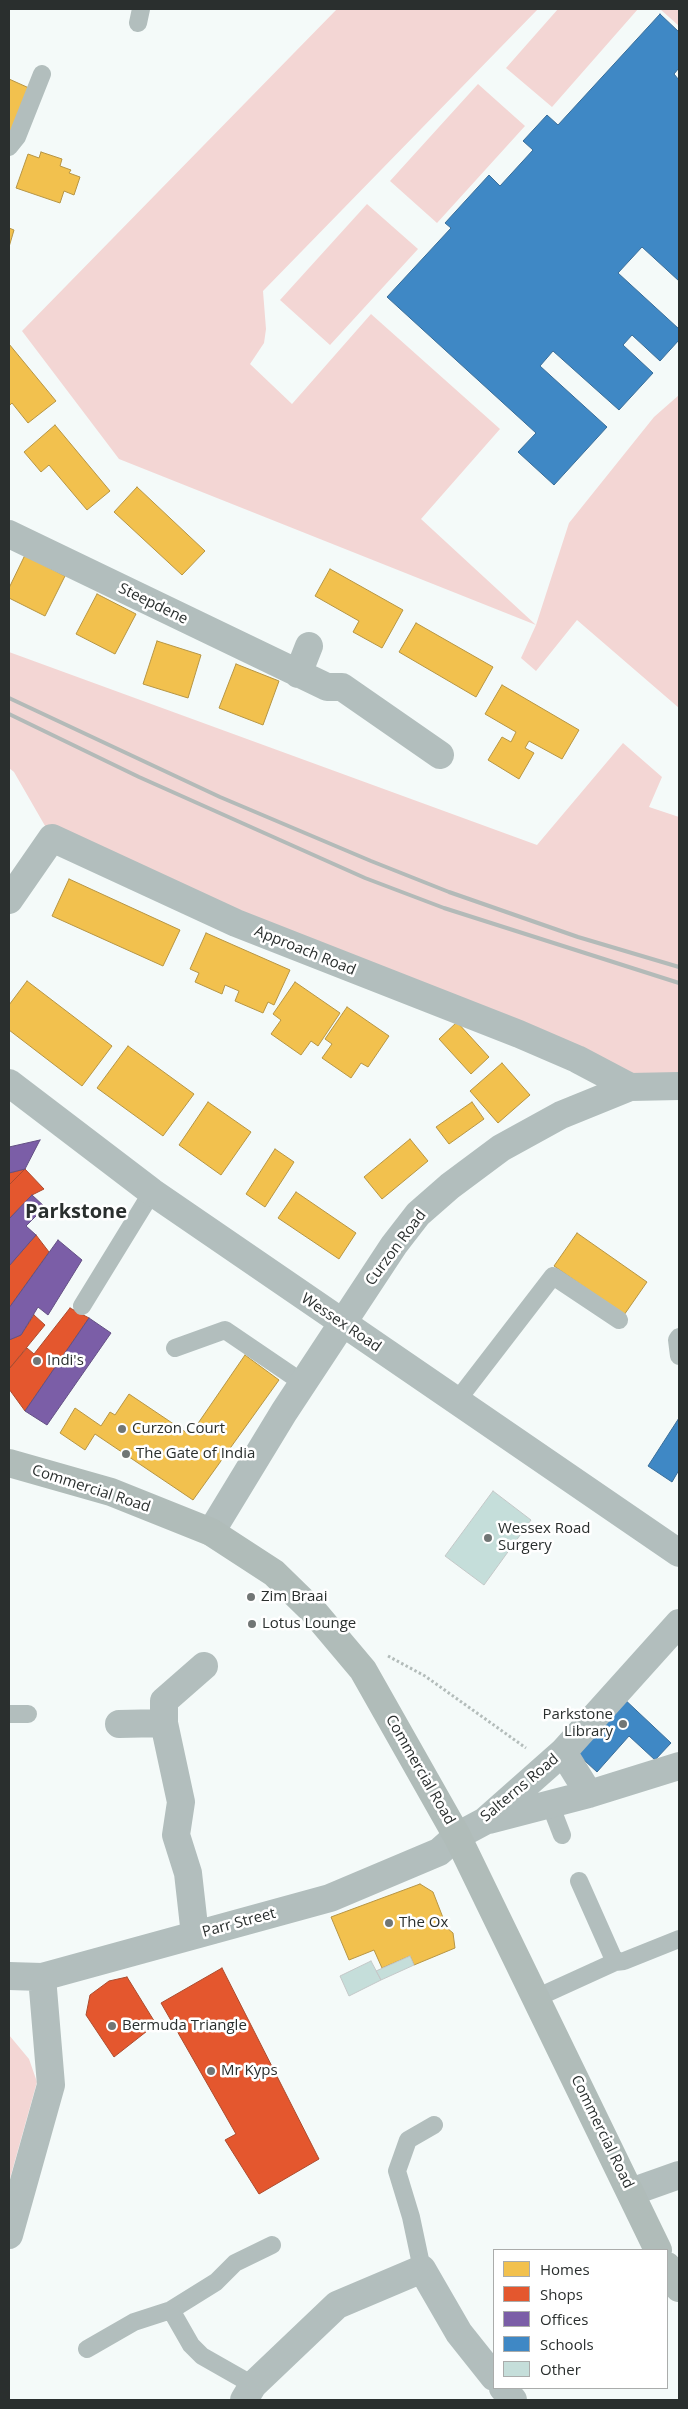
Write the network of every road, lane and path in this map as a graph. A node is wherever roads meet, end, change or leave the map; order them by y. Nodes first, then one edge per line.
1 (42, 74) dead end
2 (9, 147) edge
3 (9, 534) edge
4 (309, 646) dead end
5 (298, 674) junction
6 (440, 755) dead end
7 (9, 900) edge
8 (9, 1083) edge
9 (679, 1086) edge
10 (630, 1087) junction
11 (152, 1192) junction
12 (82, 1306) dead end
13 (619, 1320) dead end
14 (342, 1324) junction
15 (679, 1337) edge
16 (175, 1348) dead end
17 (679, 1356) edge
18 (303, 1383) junction
19 (456, 1402) junction
20 (9, 1463) edge
21 (211, 1532) junction
22 (679, 1553) edge
23 (679, 1623) edge
24 (384, 1653) dead end
25 (204, 1666) dead end
26 (9, 1714) edge
27 (28, 1714) dead end
28 (164, 1723) junction
29 (119, 1724) dead end
30 (556, 1758) junction
31 (679, 1766) edge
32 (589, 1794) junction
33 (550, 1804) junction
34 (485, 1821) junction
35 (562, 1835) dead end
36 (457, 1836) junction
37 (580, 1881) dead end
38 (195, 1935) junction
39 (679, 1939) edge
40 (615, 1962) junction
41 (9, 1976) edge
42 (42, 1977) junction
43 (536, 1998) junction
44 (434, 2125) dead end
45 (679, 2175) edge
46 (631, 2192) junction
47 (9, 2235) edge
48 (272, 2245) dead end
49 (658, 2249) edge
50 (668, 2268) edge
51 (422, 2269) junction
52 (679, 2288) edge
53 (172, 2310) junction
54 (87, 2349) dead end
55 (490, 2363) edge
56 (504, 2389) edge
57 (248, 2393) edge
58 (513, 2400) edge

1 - 2 lane
3 - 5 street, Steepdene
4 - 5 street
5 - 6 street, Steepdene
7 - 10 street, Approach Road
8 - 11 street, Wessex Road
9 - 10 street, Curzon Road
10 - 14 street, Curzon Road
11 - 12 lane
11 - 14 street, Wessex Road
13 - 19 lane
14 - 18 street, Curzon Road
14 - 19 street, Wessex Road
15 - 17 lane
16 - 18 lane
18 - 21 street, Curzon Road
19 - 22 street, Wessex Road
20 - 21 highway, Commercial Road
21 - 36 highway, Commercial Road
23 - 30 street, Salterns Road
24 - 30 path
25 - 28 street
26 - 27 lane
28 - 29 street
28 - 38 street
30 - 32 street
30 - 34 street, Salterns Road
31 - 32 street
32 - 33 street
33 - 34 street
33 - 35 lane
34 - 36 street, Salterns Road
36 - 38 street, Parr Street
36 - 43 highway, Commercial Road
37 - 40 lane
38 - 42 street, Parr Street
39 - 40 lane
40 - 43 lane
41 - 42 street, Parr Street
42 - 47 street
43 - 46 highway, Commercial Road
44 - 51 lane
45 - 46 street
46 - 49 highway, Commercial Road
48 - 53 lane
50 - 52 highway
51 - 55 street
51 - 57 street
53 - 54 lane
53 - 57 lane
56 - 58 street

